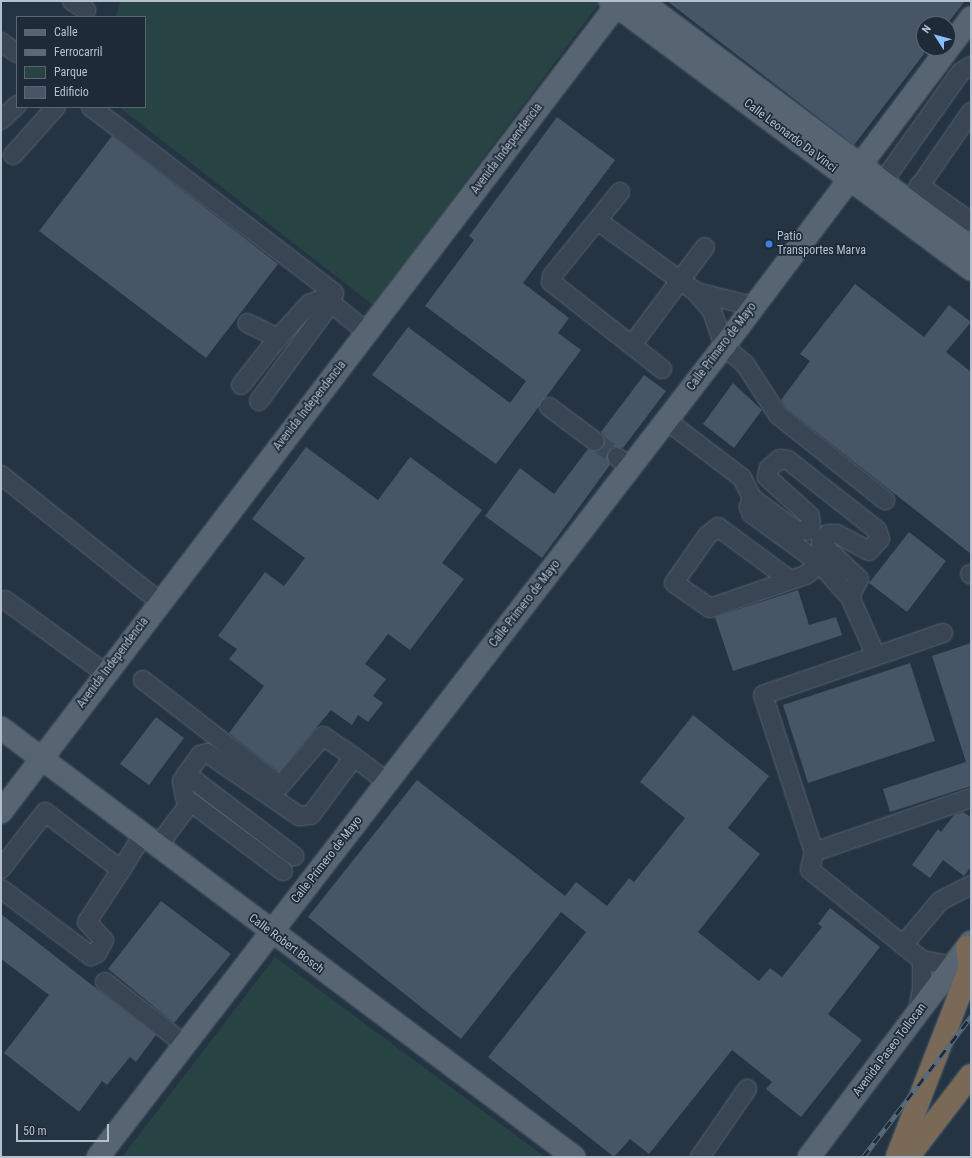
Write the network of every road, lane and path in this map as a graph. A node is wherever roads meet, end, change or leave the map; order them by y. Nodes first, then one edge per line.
1 (641, 1) edge
2 (615, 3) edge
3 (968, 28) edge
4 (1, 42) edge
5 (16, 51) edge
6 (971, 66) edge
7 (16, 106) edge
8 (55, 108) edge
9 (92, 108) edge
10 (971, 112) edge
11 (1, 120) edge
12 (12, 155) dead end
13 (853, 173) junction
14 (882, 183) junction
15 (620, 192) dead end
16 (913, 194) junction
17 (598, 220) junction
18 (971, 222) edge
19 (705, 247) dead end
20 (971, 248) edge
21 (971, 270) edge
22 (680, 280) junction
23 (696, 292) junction
24 (331, 304) junction
25 (752, 306) junction
26 (247, 323) dead end
27 (367, 332) junction
28 (273, 344) junction
29 (632, 345) junction
30 (724, 346) junction
31 (286, 365) junction
32 (662, 369) dead end
33 (241, 385) dead end
34 (259, 401) dead end
35 (549, 407) dead end
36 (666, 420) junction
37 (595, 440) tunnel mouth
38 (1, 475) edge
39 (752, 498) junction
40 (884, 500) dead end
41 (818, 562) junction
42 (790, 580) junction
43 (850, 597) junction
44 (5, 600) dead end
45 (159, 601) junction
46 (942, 633) dead end
47 (876, 656) junction
48 (105, 673) junction
49 (143, 680) dead end
50 (1, 728) edge
51 (354, 757) junction
52 (41, 759) junction
53 (186, 774) junction
54 (387, 782) junction
55 (971, 798) edge
56 (190, 803) junction
57 (1, 812) edge
58 (150, 842) junction
59 (814, 852) junction
60 (294, 856) dead end
61 (1, 869) edge
62 (121, 870) junction
63 (283, 871) dead end
64 (971, 886) edge
65 (1, 889) edge
66 (271, 933) junction
67 (903, 944) junction
68 (969, 945) edge
69 (922, 960) junction
70 (953, 966) junction
71 (105, 982) dead end
72 (916, 1016) junction
73 (185, 1045) junction
74 (971, 1075) edge
75 (747, 1090) dead end
76 (98, 1157) edge
77 (574, 1157) edge
78 (700, 1157) edge
79 (809, 1157) edge
80 (897, 1157) edge
81 (908, 1157) edge

1 - 13 main road, Calle Leonardo Da Vinci
2 - 13 main road, Calle Leonardo Da Vinci
2 - 27 main road, Avenida Independencia
3 - 13 main road, Calle Primero de Mayo
4 - 5 street
6 - 14 street
7 - 11 street
8 - 12 street
9 - 24 street
10 - 16 street
13 - 14 main road, Calle Leonardo Da Vinci
13 - 21 main road, Calle Leonardo Da Vinci
13 - 25 main road, Calle Primero de Mayo
14 - 16 main road, Calle Leonardo Da Vinci
15 - 17 street
16 - 18 street
16 - 20 main road, Calle Leonardo Da Vinci
17 - 22 street
17 - 29 street
19 - 22 street
22 - 23 street
22 - 29 street
23 - 25 street
23 - 30 street
24 - 27 street
24 - 28 street
24 - 31 street
25 - 30 main road, Calle Primero de Mayo
26 - 28 street
27 - 45 main road, Avenida Independencia
28 - 31 street
28 - 33 street
29 - 32 street
30 - 36 main road, Calle Primero de Mayo
30 - 40 street
31 - 34 street
35 - 37 street
36 - 39 street
36 - 54 main road, Calle Primero de Mayo
38 - 45 street
39 - 41 street
39 - 43 street
41 - 42 street
41 - 43 street
42 - 42 street
43 - 47 street
44 - 48 street
45 - 48 main road, Avenida Independencia
46 - 47 street
47 - 59 street
48 - 52 main road, Avenida Independencia
49 - 51 street
50 - 52 main road, Calle Robert Bosch
51 - 53 street
51 - 54 street
52 - 57 main road, Avenida Independencia
52 - 58 main road, Calle Robert Bosch
53 - 56 street
53 - 60 street
54 - 66 main road, Calle Primero de Mayo
55 - 59 street
56 - 58 street
56 - 63 street
58 - 62 street
58 - 66 main road, Calle Robert Bosch
59 - 67 street
61 - 62 street
62 - 65 street
64 - 67 street
66 - 73 main road, Calle Primero de Mayo
66 - 77 main road, Calle Robert Bosch
67 - 69 street
68 - 70 main road, Avenida Paseo Tollocan
68 - 80 highway
69 - 70 street
69 - 72 street
70 - 72 main road, Avenida Paseo Tollocan
71 - 73 street
72 - 79 main road, Avenida Paseo Tollocan
73 - 76 main road, Calle Primero de Mayo
74 - 81 highway
75 - 78 street

